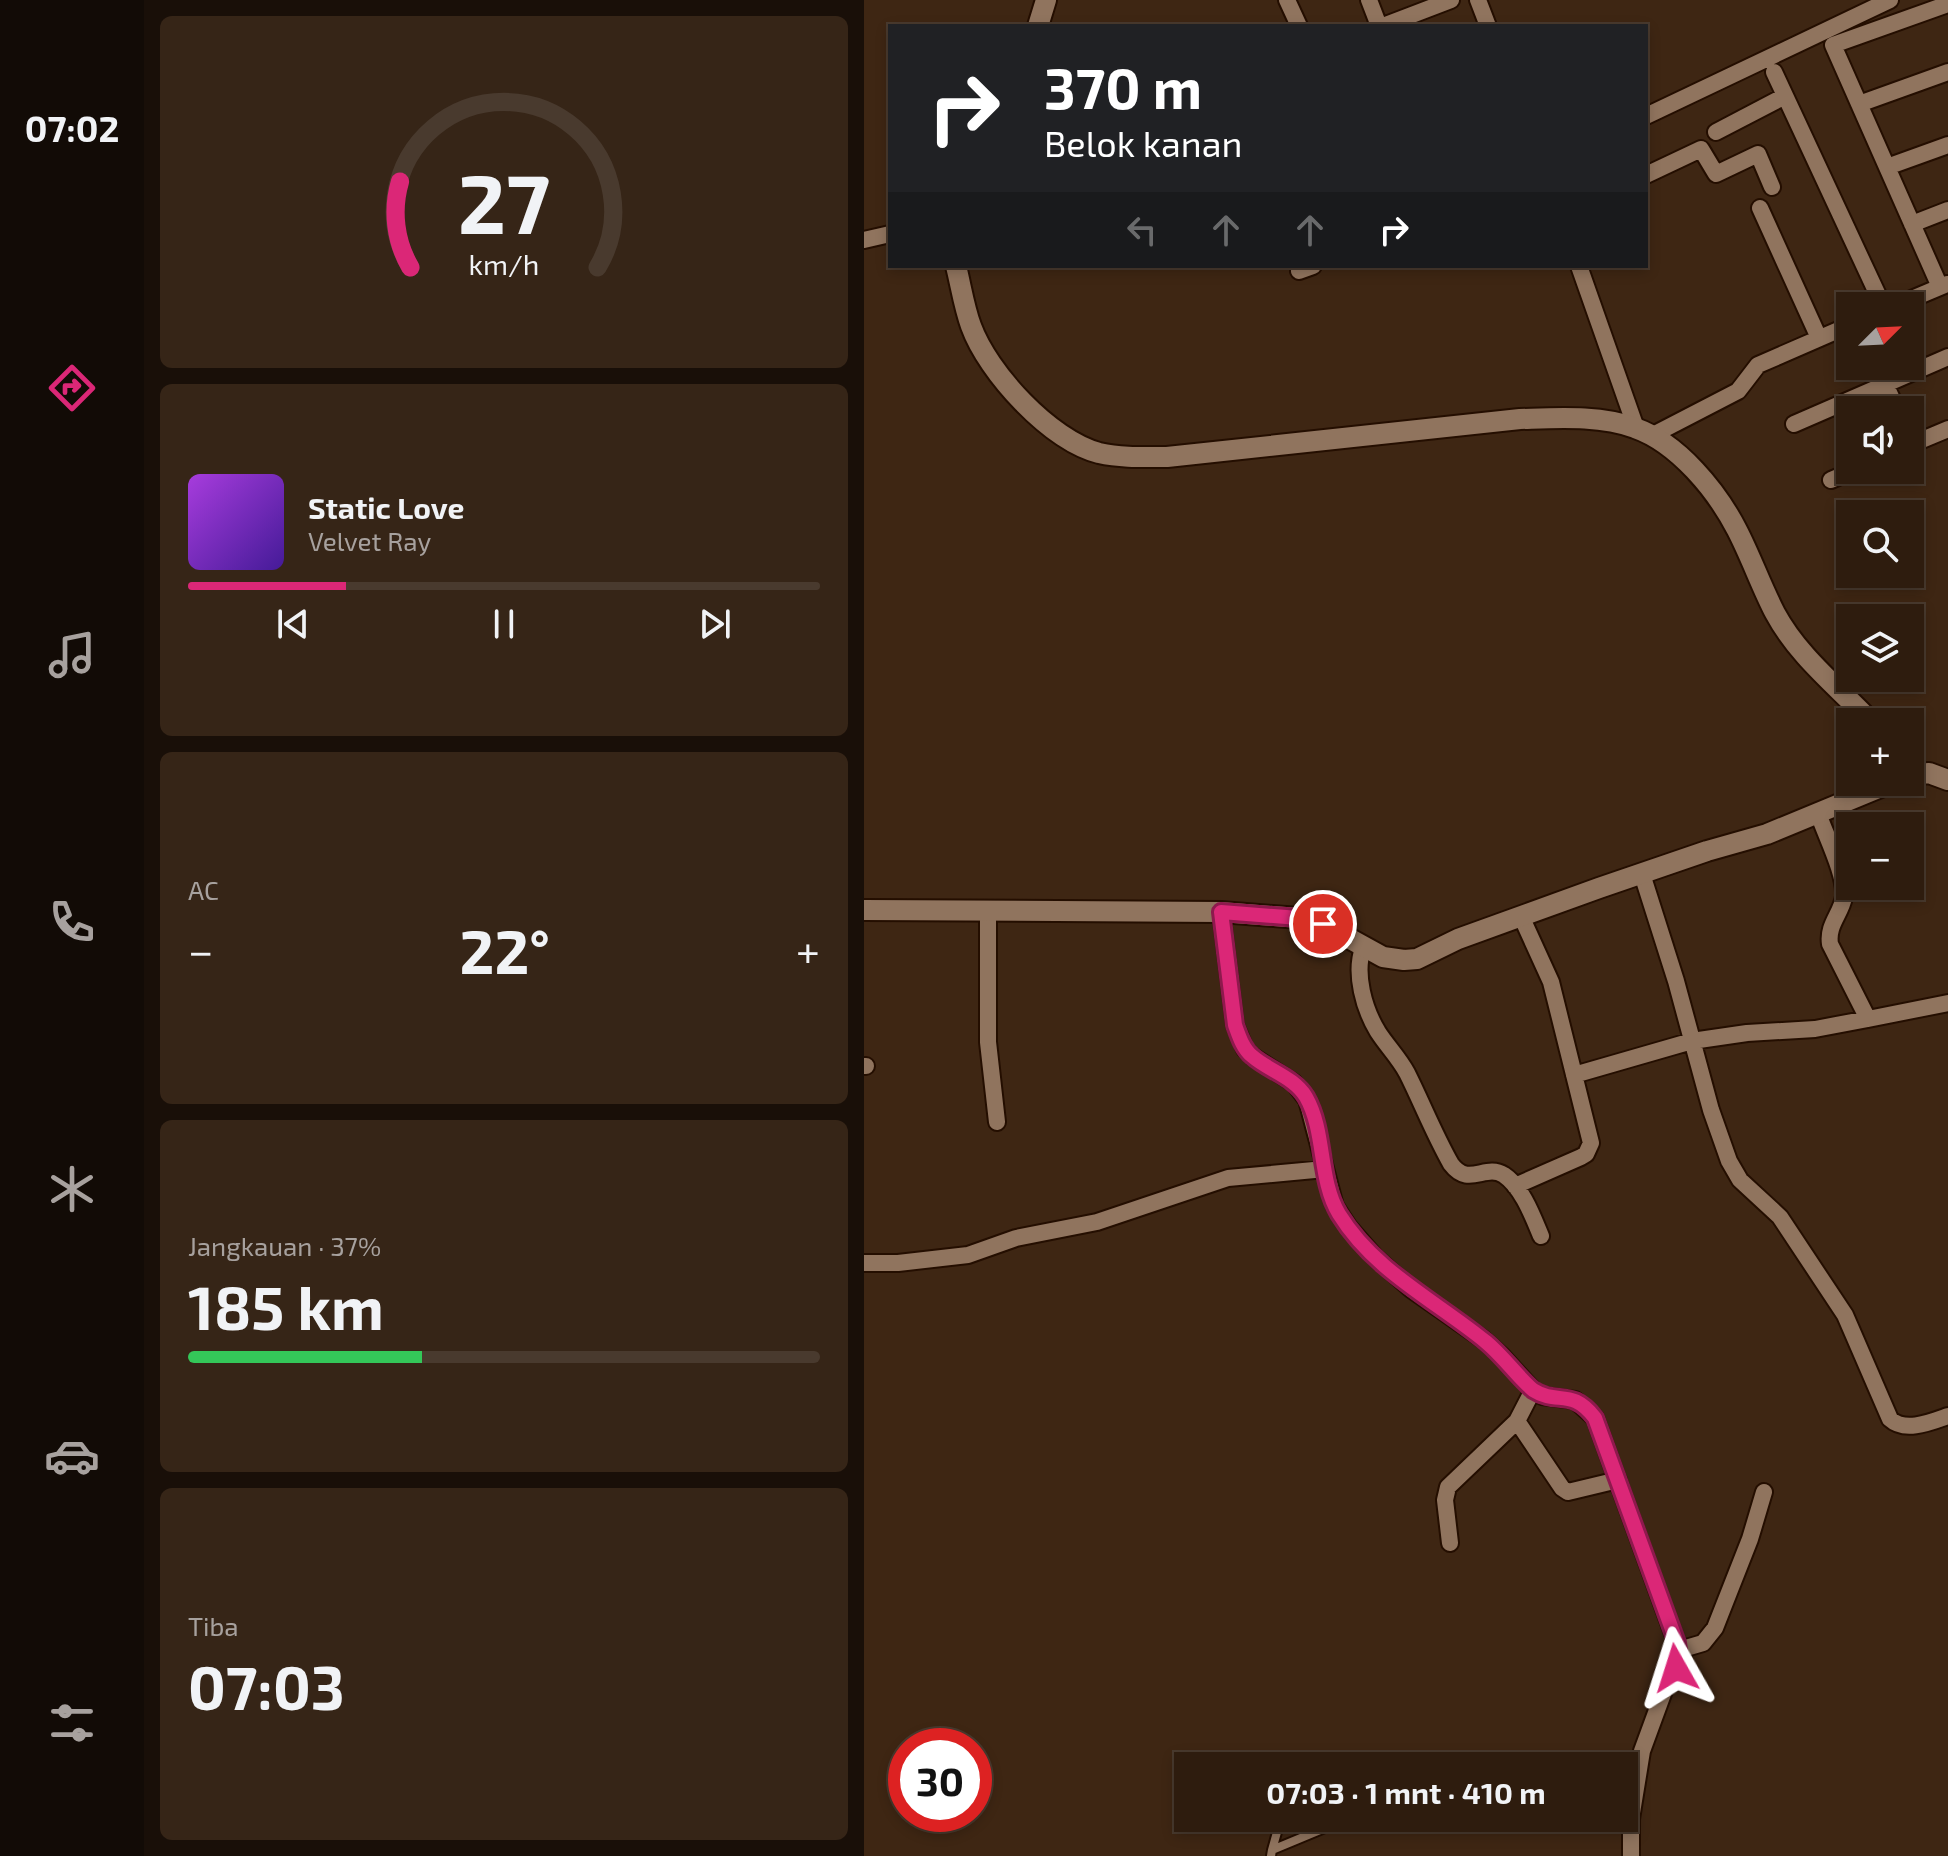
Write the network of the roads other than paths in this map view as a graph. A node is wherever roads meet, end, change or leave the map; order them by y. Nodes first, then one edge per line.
1 (1046, 0) edge
2 (1287, 0) edge
3 (1369, 0) edge
4 (1478, 0) edge
5 (1890, 0) edge
6 (1448, 1) edge
7 (1948, 4) edge
8 (1039, 24) edge
9 (1298, 24) edge
10 (1380, 24) edge
11 (1386, 24) edge
12 (1487, 24) edge
13 (1774, 72) dead end
14 (1948, 72) edge
15 (1785, 96) junction
16 (1859, 104) junction
17 (1648, 115) edge
18 (1716, 132) dead end
19 (1948, 145) edge
20 (1887, 167) junction
21 (1648, 174) edge
22 (1772, 187) dead end
23 (1760, 208) dead end
24 (1948, 210) edge
25 (1912, 224) junction
26 (888, 234) edge
27 (864, 240) edge
28 (956, 268) edge
29 (1580, 268) edge
30 (1944, 285) edge
31 (1876, 292) edge
32 (1924, 294) edge
33 (1836, 331) edge
34 (1819, 338) junction
35 (1948, 357) edge
36 (1883, 380) edge
37 (1885, 384) junction
38 (1891, 396) edge
39 (1794, 424) dead end
40 (1948, 429) edge
41 (1643, 432) junction
42 (1924, 438) edge
43 (1836, 478) edge
44 (1831, 480) dead end
45 (1857, 708) edge
46 (1924, 773) edge
47 (1948, 780) edge
48 (1859, 796) edge
49 (1818, 813) junction
50 (1642, 874) junction
51 (864, 910) edge
52 (988, 912) junction
53 (1221, 912) junction
54 (1521, 916) junction
55 (1363, 948) junction
56 (1948, 1003) edge
57 (1868, 1019) junction
58 (1692, 1041) junction
59 (1574, 1075) junction
60 (997, 1122) dead end
61 (1325, 1169) junction
62 (1515, 1186) junction
63 (1541, 1236) dead end
64 (864, 1263) edge
65 (1533, 1390) junction
66 (1948, 1416) edge
67 (1517, 1421) junction
68 (1618, 1480) junction
69 (1764, 1492) dead end
70 (1450, 1543) dead end
71 (1679, 1650) junction
72 (1277, 1832) edge
73 (1318, 1832) edge
74 (1271, 1853) edge
75 (1631, 1856) edge

1 - 8 street
2 - 9 street
3 - 10 street
4 - 12 street
5 - 17 street
6 - 11 street
7 - 16 street
13 - 15 street
14 - 16 street
15 - 18 street
15 - 31 street
16 - 20 street
19 - 20 street
20 - 25 street
21 - 22 street
23 - 34 street
24 - 25 street
25 - 30 street
26 - 27 street
28 - 41 street
29 - 41 street
30 - 32 street
33 - 34 street
34 - 41 street
35 - 37 street
36 - 37 street
37 - 38 street
37 - 39 street
40 - 42 street
41 - 45 street
43 - 44 street
46 - 47 street
48 - 49 street
49 - 50 street
49 - 57 street
50 - 54 street
50 - 58 street
51 - 52 street
52 - 53 street
52 - 60 street
53 - 55 street
53 - 61 street
54 - 55 street
54 - 59 street
55 - 62 street
56 - 57 street
57 - 58 street
58 - 59 street
58 - 66 street
59 - 62 street
61 - 64 street
61 - 65 street
62 - 63 street
65 - 67 street
65 - 68 street
67 - 68 street
67 - 70 street
68 - 71 street
69 - 71 street
71 - 75 street
72 - 74 lane
73 - 74 lane

